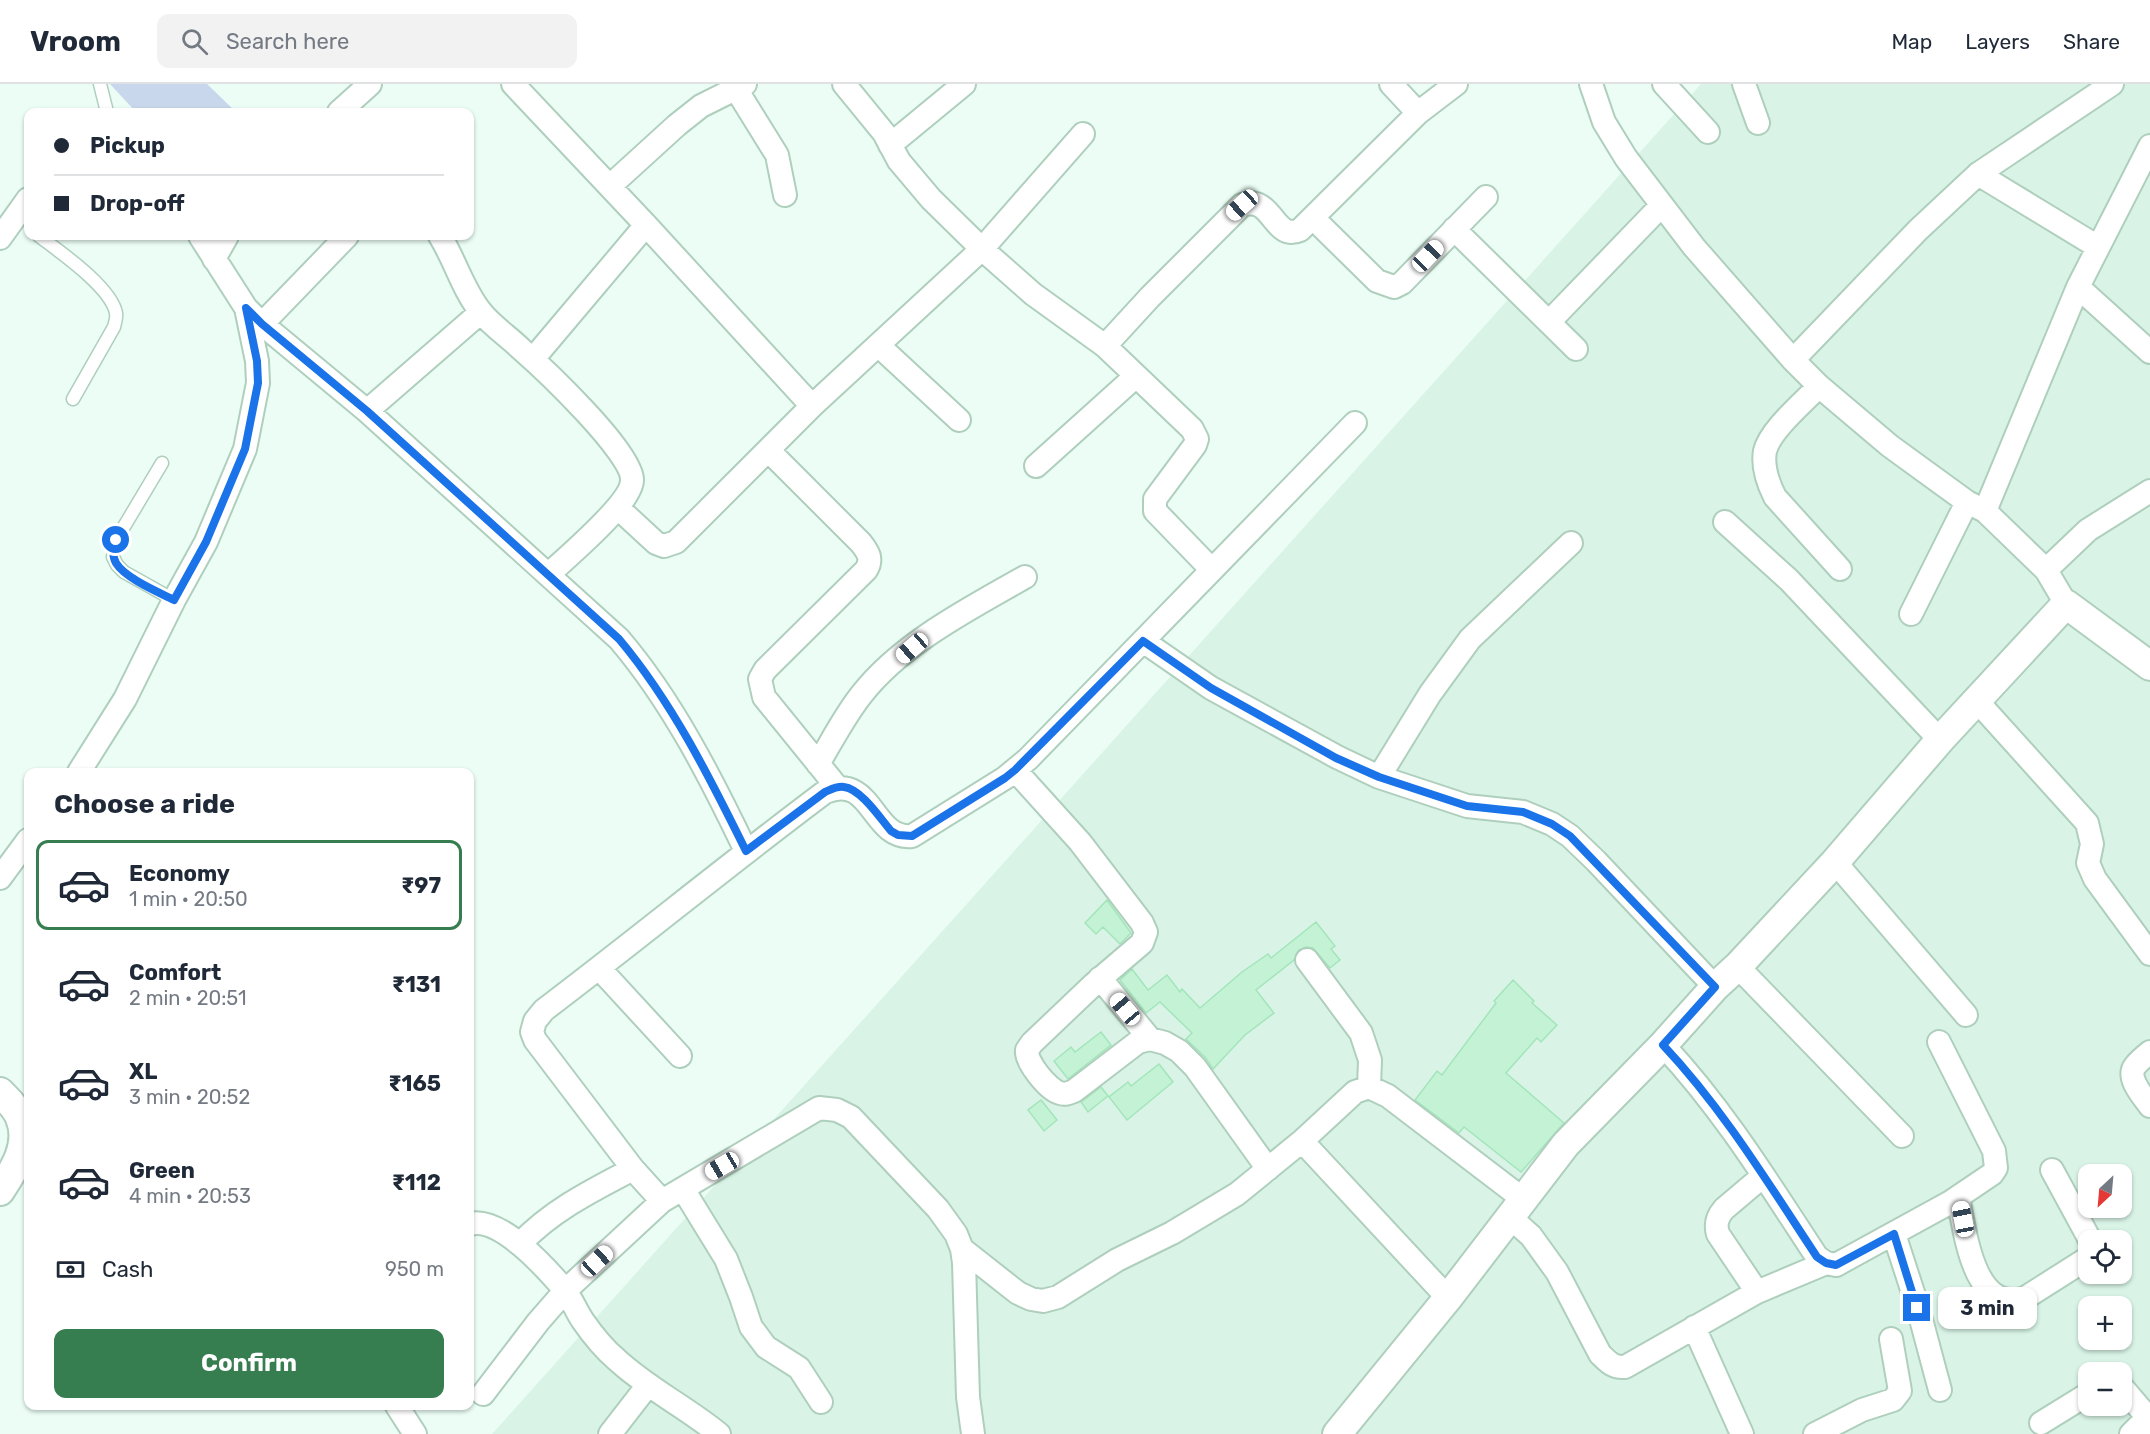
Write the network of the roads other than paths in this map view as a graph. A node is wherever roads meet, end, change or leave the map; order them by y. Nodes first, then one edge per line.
1 (100, 84) edge
2 (370, 84) edge
3 (513, 84) edge
4 (844, 84) edge
5 (964, 84) edge
6 (1390, 84) edge
7 (1456, 84) edge
8 (1591, 84) edge
9 (1664, 84) edge
10 (1744, 84) edge
11 (2112, 84) edge
12 (741, 87) edge
13 (106, 108) edge
14 (344, 108) edge
15 (1418, 113) junction
16 (1758, 123) dead end
17 (1708, 132) dead end
18 (1083, 134) dead end
19 (890, 145) junction
20 (2150, 146) edge
21 (1978, 174) junction
22 (610, 186) junction
23 (785, 195) dead end
24 (1486, 196) dead end
25 (1661, 206) junction
26 (24, 214) edge
27 (1313, 218) junction
28 (646, 225) junction
29 (1454, 229) junction
30 (0, 238) edge
31 (44, 240) edge
32 (202, 240) edge
33 (225, 240) edge
34 (334, 240) edge
35 (442, 240) edge
36 (2098, 247) junction
37 (982, 249) junction
38 (214, 260) junction
39 (2078, 287) junction
40 (246, 308) junction
41 (481, 312) junction
42 (1549, 322) junction
43 (262, 324) junction
44 (878, 345) junction
45 (1105, 346) junction
46 (1576, 349) dead end
47 (2150, 352) edge
48 (533, 359) junction
49 (1793, 360) junction
50 (1136, 376) junction
51 (1819, 386) junction
52 (73, 399) dead end
53 (812, 406) junction
54 (367, 411) junction
55 (959, 420) dead end
56 (1355, 423) dead end
57 (768, 450) junction
58 (162, 463) dead end
59 (1036, 466) dead end
60 (2150, 491) edge
61 (1976, 506) junction
62 (618, 507) junction
63 (1725, 522) dead end
64 (1571, 543) dead end
65 (1839, 569) dead end
66 (1212, 570) junction
67 (2046, 570) junction
68 (549, 574) junction
69 (1024, 577) dead end
70 (174, 600) junction
71 (2066, 604) junction
72 (1911, 614) dead end
73 (1143, 641) junction
74 (2150, 666) edge
75 (1977, 701) junction
76 (1940, 740) junction
77 (818, 764) junction
78 (82, 768) edge
79 (1015, 770) junction
80 (1379, 777) junction
81 (837, 787) junction
82 (24, 845) edge
83 (746, 851) junction
84 (1835, 862) junction
85 (0, 878) edge
86 (2150, 954) edge
87 (1307, 960) dead end
88 (1739, 965) junction
89 (599, 968) junction
90 (1100, 978) junction
91 (1715, 987) junction
92 (1966, 1015) dead end
93 (1150, 1039) junction
94 (1939, 1042) dead end
95 (1663, 1045) junction
96 (2150, 1052) edge
97 (680, 1056) dead end
98 (1369, 1087) junction
99 (0, 1092) edge
100 (2150, 1106) edge
101 (1902, 1136) dead end
102 (24, 1137) edge
103 (1302, 1141) junction
104 (24, 1152) edge
105 (633, 1169) junction
106 (1268, 1169) junction
107 (2052, 1170) dead end
108 (1763, 1176) junction
109 (683, 1189) junction
110 (0, 1191) edge
111 (1959, 1197) junction
112 (662, 1201) junction
113 (1517, 1208) junction
114 (474, 1224) edge
115 (2085, 1230) edge
116 (1894, 1234) junction
117 (520, 1244) junction
118 (962, 1249) junction
119 (1826, 1263) junction
120 (2078, 1264) edge
121 (565, 1291) junction
122 (1757, 1292) junction
123 (1448, 1298) junction
124 (1694, 1327) junction
125 (1891, 1339) dead end
126 (648, 1385) junction
127 (1940, 1390) dead end
128 (483, 1394) dead end
129 (2078, 1400) edge
130 (2132, 1400) edge
131 (821, 1402) dead end
132 (400, 1410) edge
133 (2150, 1422) edge
134 (2040, 1424) dead end
135 (415, 1434) edge
136 (609, 1434) edge
137 (719, 1434) edge
138 (973, 1434) edge
139 (1337, 1434) edge
140 (1742, 1434) edge
141 (1815, 1434) edge
142 (2131, 1434) edge

1 - 13 lane
2 - 14 street
3 - 22 street
4 - 19 street
5 - 19 street
6 - 15 street
7 - 15 street
8 - 25 street
9 - 17 street
10 - 16 street
11 - 21 street
12 - 22 street
12 - 23 street
15 - 27 street
18 - 37 street
19 - 37 street
20 - 36 street
21 - 36 street
21 - 49 street
22 - 28 street
24 - 29 street
25 - 42 street
25 - 49 street
26 - 30 street
27 - 29 street
27 - 45 street
28 - 48 street
28 - 53 street
29 - 42 street
31 - 52 lane
32 - 38 street
33 - 38 street
34 - 43 street
35 - 41 street
36 - 39 street
37 - 44 street
37 - 45 street
38 - 40 street
39 - 47 street
39 - 61 street
40 - 43 street
40 - 70 street
41 - 48 street
41 - 54 street
42 - 46 street
43 - 54 street
44 - 53 street
44 - 55 street
45 - 50 street
48 - 62 street
49 - 51 street
50 - 59 street
50 - 66 street
51 - 61 street
51 - 65 street
53 - 57 street
54 - 68 street
56 - 66 street
57 - 62 street
57 - 77 street
58 - 70 lane
60 - 67 street
61 - 67 street
61 - 72 street
62 - 68 street
63 - 76 street
64 - 80 street
66 - 73 street
67 - 71 street
68 - 83 street
69 - 77 street
70 - 78 street
71 - 74 street
71 - 75 street
73 - 79 street
73 - 80 street
75 - 76 street
75 - 86 street
76 - 84 street
77 - 81 street
79 - 81 street
79 - 90 street
80 - 91 street
81 - 83 street
82 - 85 street
83 - 89 street
84 - 88 street
84 - 92 street
87 - 98 street
88 - 91 street
88 - 101 street
89 - 97 street
89 - 105 street
90 - 93 street
90 - 93 street
91 - 95 street
93 - 106 street
94 - 111 street
95 - 108 street
95 - 113 street
96 - 100 street
98 - 103 street
98 - 113 street
99 - 102 street
103 - 106 street
103 - 123 street
104 - 110 street
105 - 112 street
105 - 117 street
106 - 118 street
107 - 115 street
108 - 119 street
108 - 122 street
109 - 112 street
109 - 118 street
109 - 131 street
111 - 116 street
111 - 120 street
112 - 121 street
113 - 123 street
113 - 124 street
114 - 117 street
116 - 119 street
116 - 127 street
117 - 121 street
118 - 138 street
119 - 122 street
121 - 126 street
121 - 128 street
122 - 124 street
123 - 139 street
124 - 140 street
125 - 141 street
126 - 136 street
126 - 137 street
129 - 134 street
130 - 133 street
132 - 135 street
133 - 142 street

